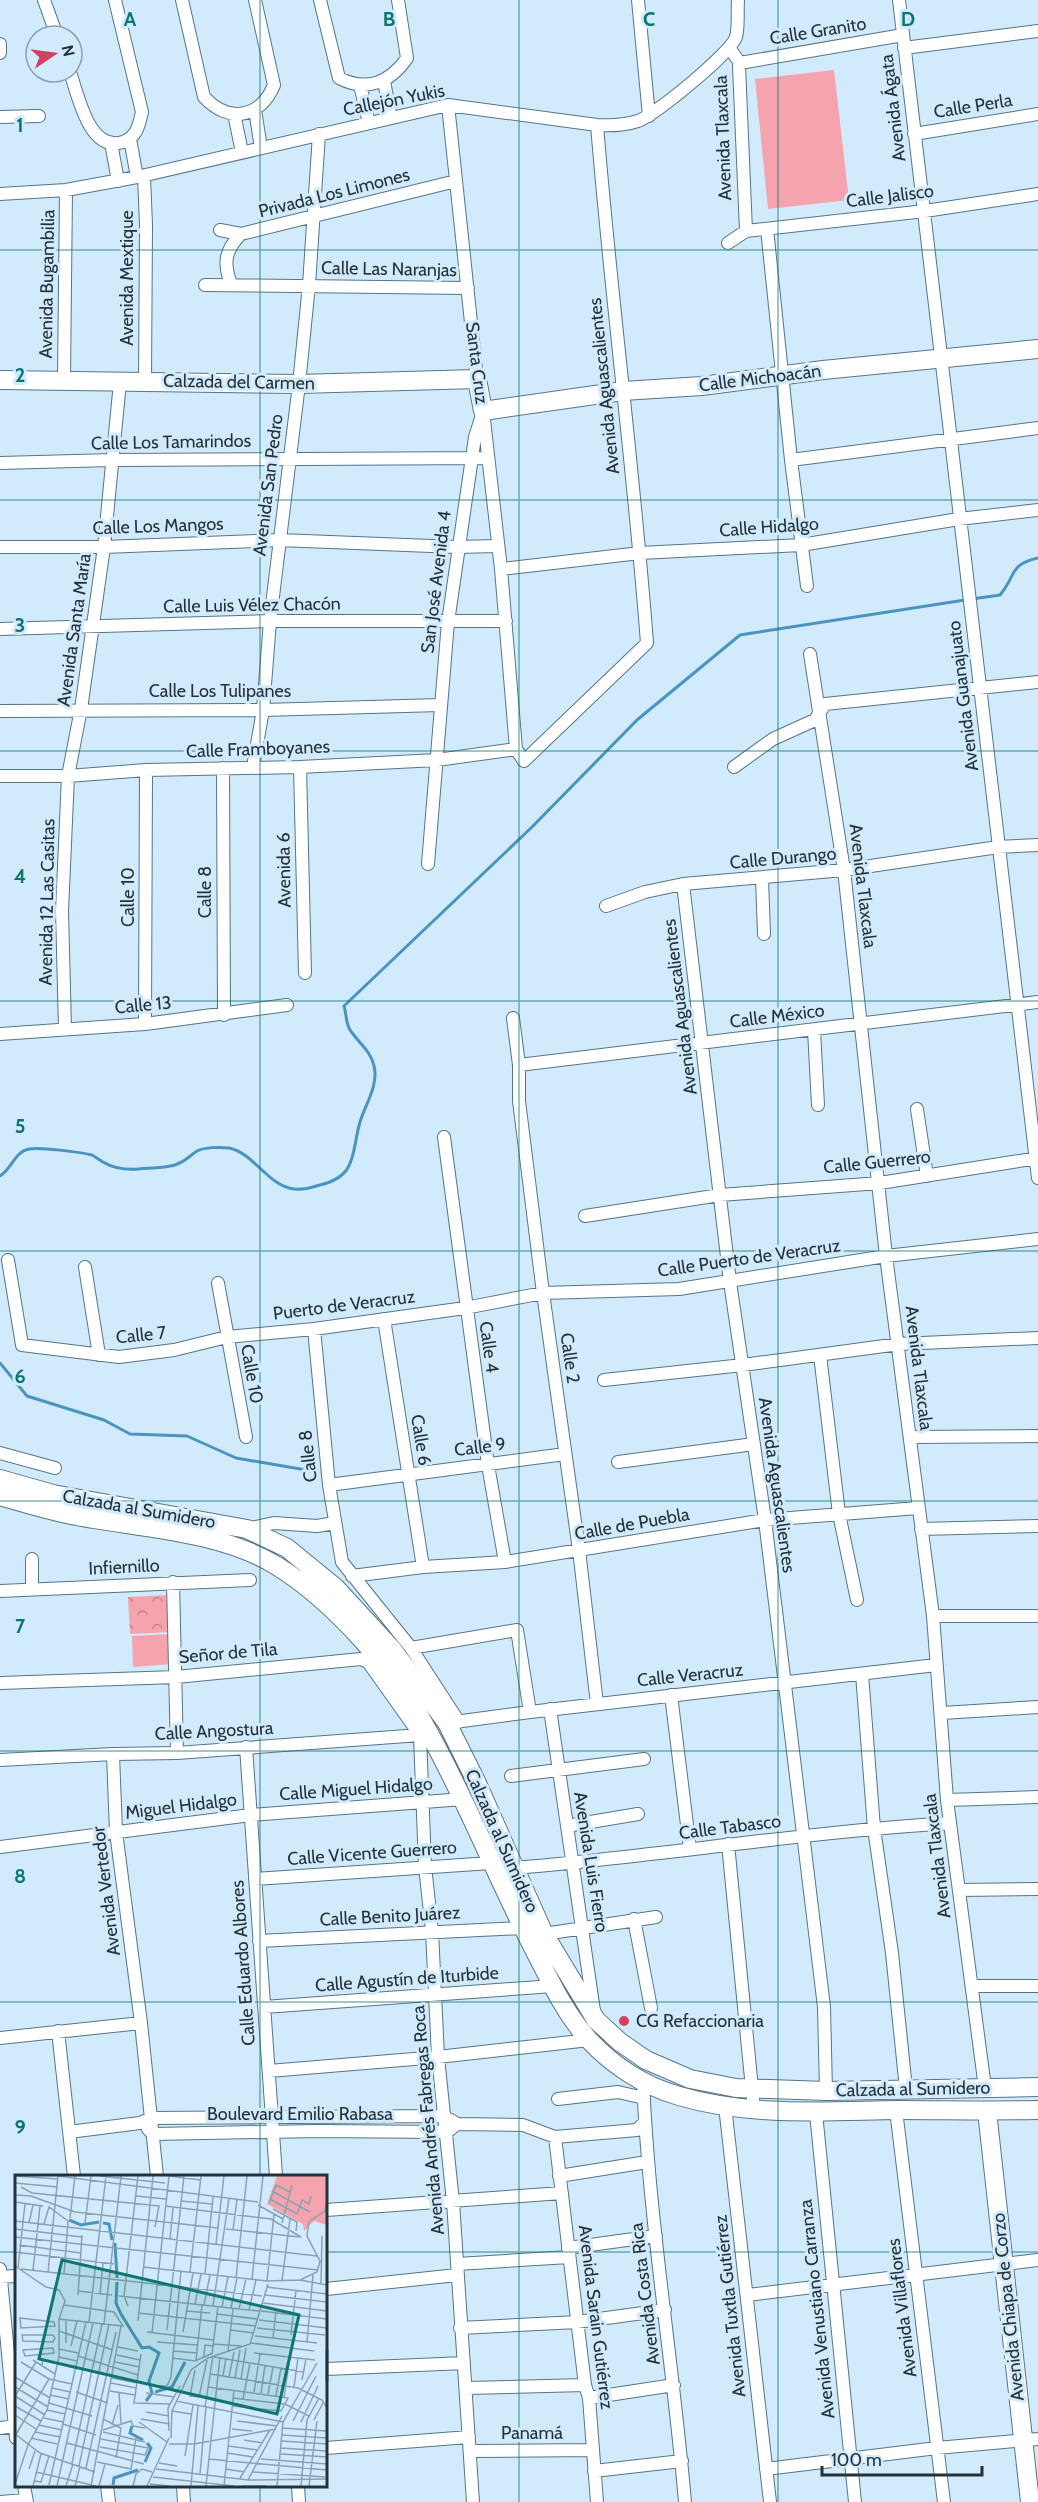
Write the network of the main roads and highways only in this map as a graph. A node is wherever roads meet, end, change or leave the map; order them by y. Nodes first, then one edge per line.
1 (1038, 349) edge
2 (0, 380) edge
3 (477, 380) joint
4 (483, 411) joint
5 (0, 1479) edge
6 (0, 1496) edge
7 (1038, 2087) edge
8 (1038, 2110) edge
9 (987, 2112) junction
10 (1030, 2440) edge
11 (1030, 2502) edge

1 - 4 main road, Calle Michoacán
2 - 3 main road, Calzada del Carmen
3 - 4 main road, Santa Cruz
5 - 7 main road, Calzada al Sumidero
6 - 9 main road, Calzada al Sumidero
8 - 9 main road, Calzada al Sumidero
9 - 10 main road, Avenida Chiapa de Corzo
10 - 11 main road, Avenida Chiapa de Corzo

